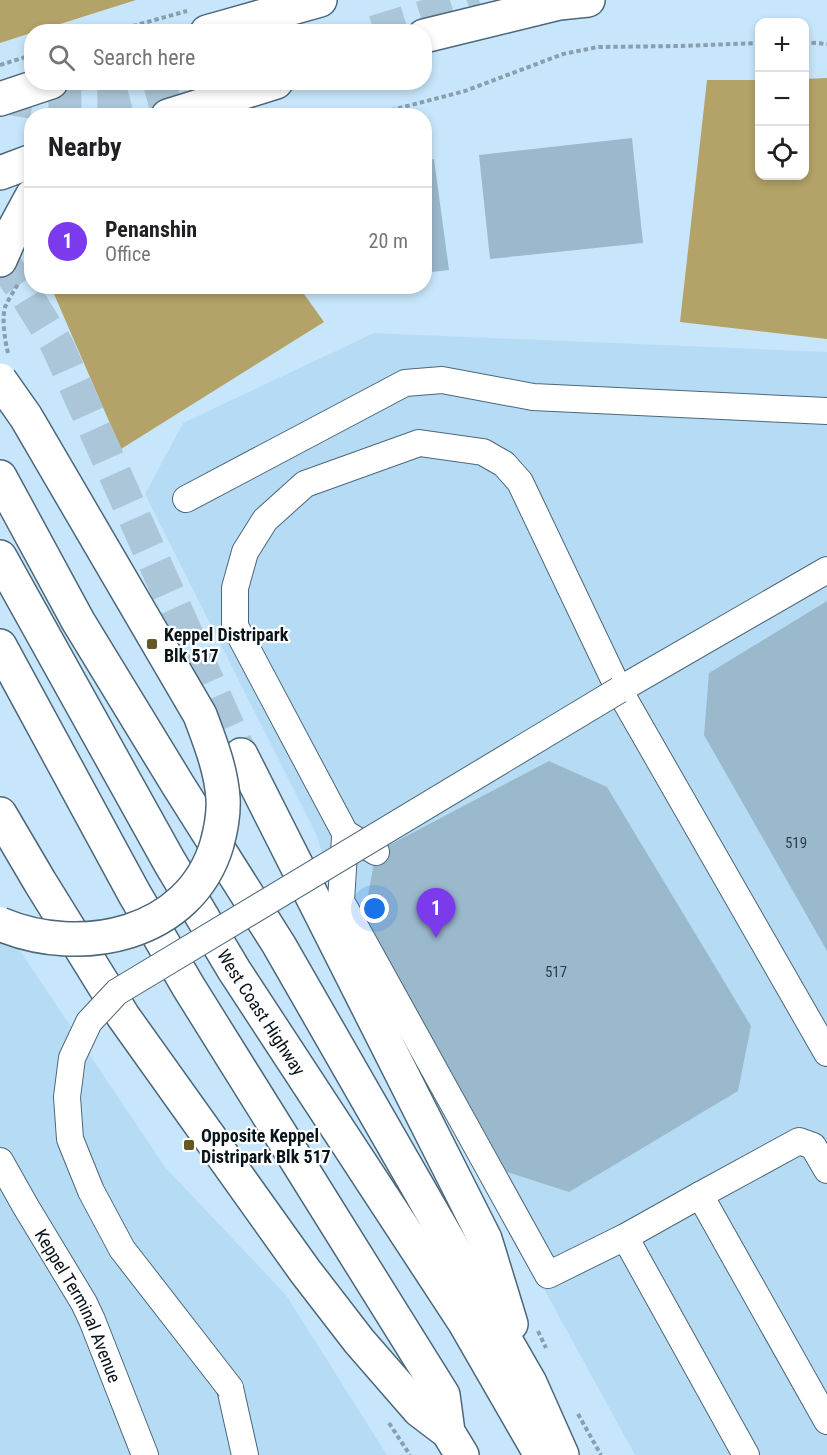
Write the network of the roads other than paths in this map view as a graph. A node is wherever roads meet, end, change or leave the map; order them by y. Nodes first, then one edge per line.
1 (320, 0) edge
2 (588, 0) edge
3 (199, 21) edge
4 (432, 34) edge
5 (27, 90) edge
6 (251, 90) edge
7 (0, 99) edge
8 (193, 108) edge
9 (24, 164) edge
10 (0, 174) edge
11 (24, 211) edge
12 (0, 260) edge
13 (0, 380) edge
14 (827, 411) edge
15 (0, 477) edge
16 (186, 499) dead end
17 (0, 557) edge
18 (827, 570) edge
19 (0, 646) edge
20 (619, 690) junction
21 (241, 755) tunnel mouth
22 (0, 814) edge
23 (345, 833) junction
24 (376, 852) dead end
25 (0, 924) edge
26 (827, 1053) edge
27 (0, 1161) edge
28 (827, 1170) edge
29 (700, 1195) junction
30 (625, 1238) junction
31 (530, 1383) junction
32 (827, 1421) edge
33 (455, 1443) edge
34 (146, 1455) edge
35 (245, 1455) edge
36 (541, 1455) edge
37 (562, 1455) edge
38 (746, 1455) edge

1 - 3 main road
2 - 4 main road
5 - 7 main road
6 - 8 main road
9 - 10 main road
11 - 12 main road
13 - 25 main road, bridge
14 - 16 lane
15 - 31 main road
17 - 36 main road, West Coast Highway
18 - 20 lane
19 - 33 main road
20 - 23 lane
20 - 26 lane
20 - 35 lane, bridge
21 - 31 main road
22 - 33 main road
23 - 24 lane
23 - 30 lane
27 - 34 lane, Keppel Terminal Avenue
28 - 29 lane
29 - 30 lane
29 - 32 lane
30 - 38 lane
31 - 37 main road

